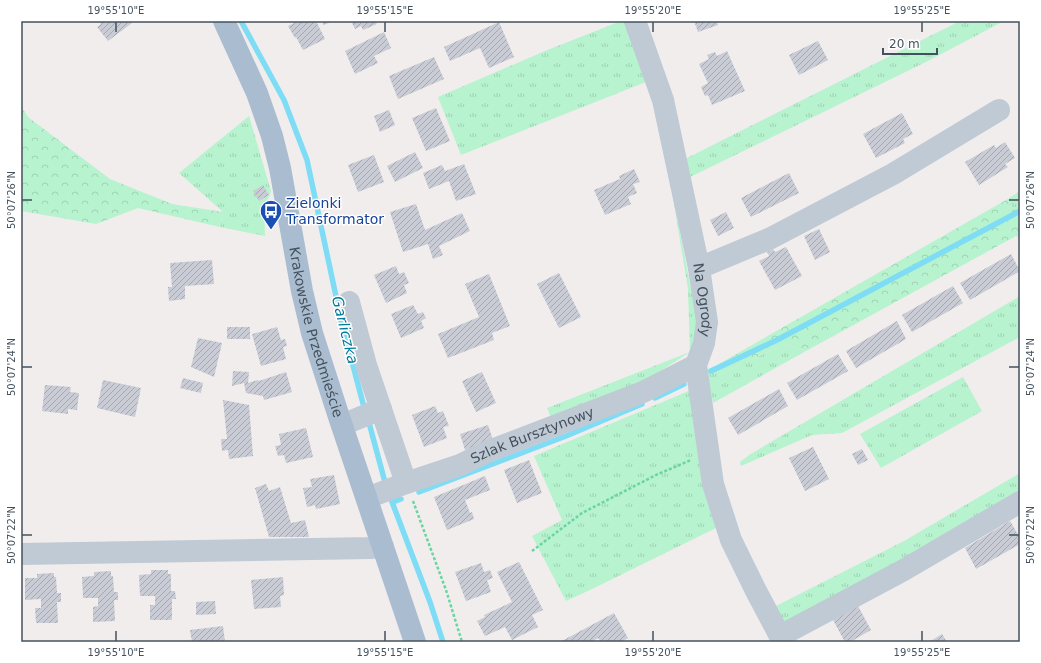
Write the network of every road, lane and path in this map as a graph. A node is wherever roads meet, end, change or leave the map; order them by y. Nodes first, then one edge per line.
1 (224, 21) edge
2 (635, 21) edge
3 (999, 110) dead end
4 (699, 268) junction
5 (349, 302) dead end
6 (696, 365) junction
7 (378, 410) junction
8 (349, 423) junction
9 (708, 452) junction
10 (388, 490) junction
11 (1020, 502) edge
12 (383, 547) junction
13 (532, 551) dead end
14 (21, 554) edge
15 (782, 639) edge
16 (415, 642) edge
17 (462, 642) edge

1 - 8 main road, Krakowskie Przedmieście
2 - 4 street, Na Ogrody
3 - 4 street
4 - 6 street, Na Ogrody
5 - 7 street
6 - 9 street, Na Ogrody
6 - 10 street, Szlak Bursztynowy
7 - 8 street
7 - 10 street
8 - 10 main road, Krakowskie Przedmieście
9 - 13 path
9 - 15 street, Na Ogrody
10 - 12 main road, Krakowskie Przedmieście
10 - 17 path
11 - 15 street
12 - 14 street
12 - 16 main road, Krakowskie Przedmieście

